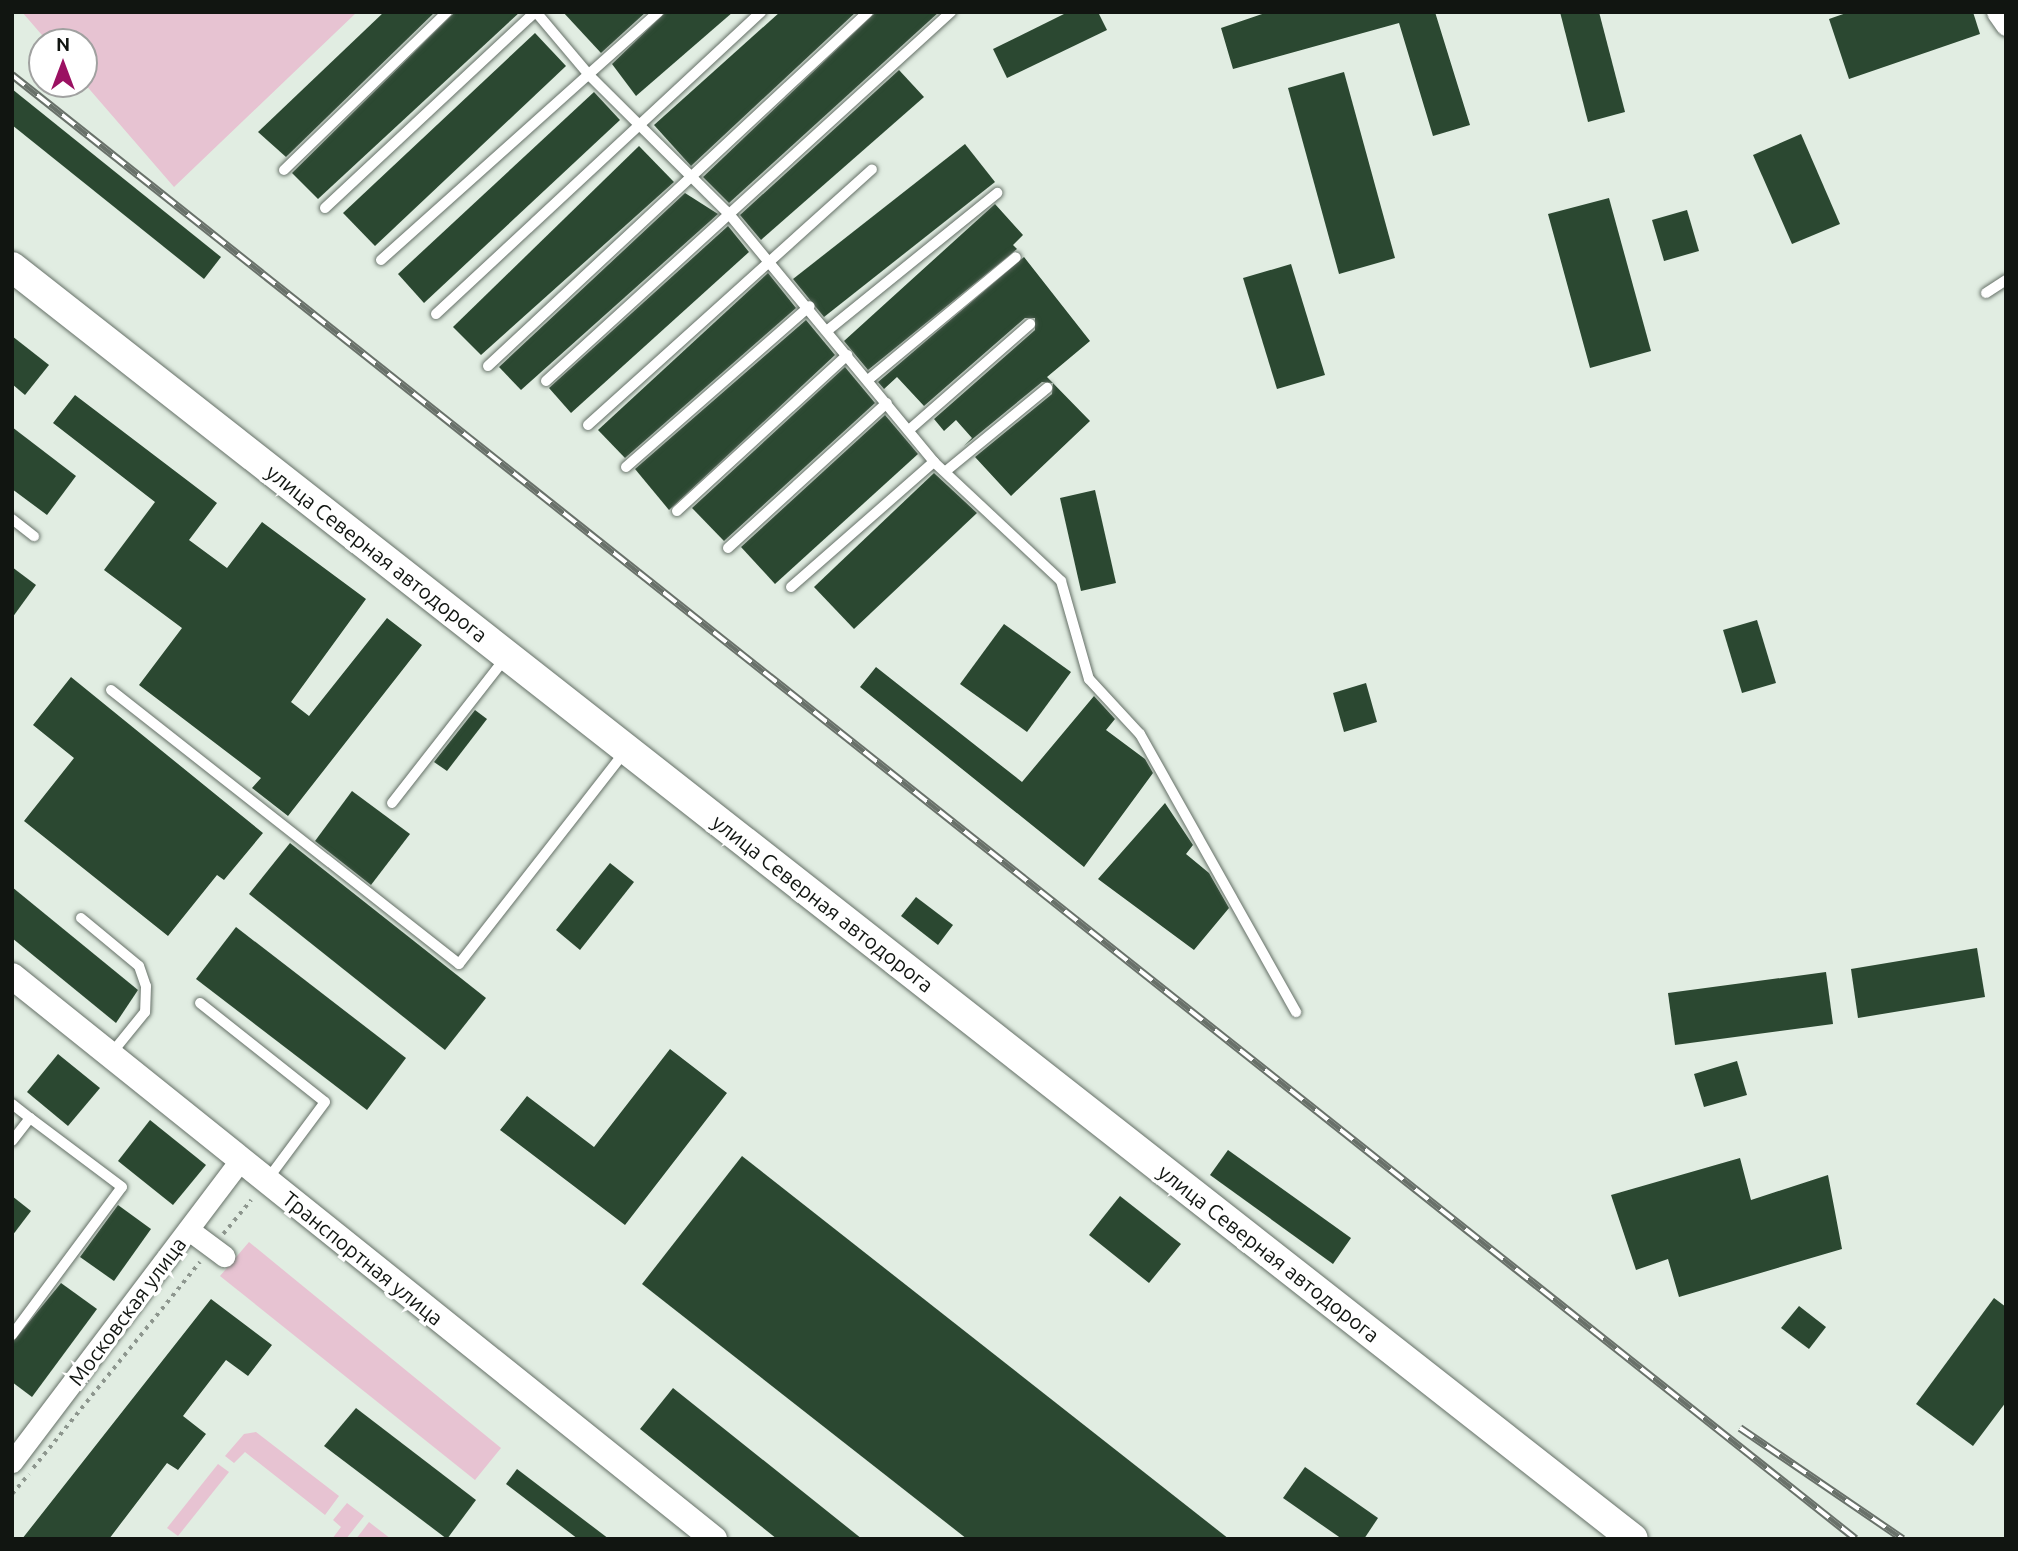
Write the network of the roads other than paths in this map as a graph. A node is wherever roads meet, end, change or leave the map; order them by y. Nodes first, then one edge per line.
1 (447, 12) edge
2 (536, 12) edge
3 (658, 12) edge
4 (761, 12) edge
5 (868, 12) edge
6 (951, 12) edge
7 (1997, 12) edge
8 (2006, 25) edge
9 (589, 75) junction
10 (640, 125) junction
11 (872, 169) dead end
12 (284, 170) dead end
13 (695, 176) junction
14 (997, 193) dead end
15 (325, 208) dead end
16 (729, 214) junction
17 (1016, 257) dead end
18 (381, 260) dead end
19 (770, 261) junction
20 (12, 267) edge
21 (2006, 280) edge
22 (1986, 293) dead end
23 (810, 306) junction
24 (436, 314) dead end
25 (1030, 324) dead end
26 (828, 330) junction
27 (847, 355) junction
28 (488, 366) dead end
29 (868, 380) junction
30 (546, 381) dead end
31 (1047, 388) dead end
32 (887, 403) junction
33 (588, 425) dead end
34 (909, 430) junction
35 (934, 462) junction
36 (626, 467) dead end
37 (946, 471) junction
38 (677, 510) dead end
39 (12, 519) edge
40 (34, 536) dead end
41 (728, 548) dead end
42 (791, 587) dead end
43 (507, 656) junction
44 (111, 690) dead end
45 (627, 750) junction
46 (393, 803) dead end
47 (81, 918) dead end
48 (12, 976) edge
49 (200, 1003) dead end
50 (1296, 1012) dead end
51 (111, 1054) junction
52 (12, 1104) edge
53 (30, 1118) junction
54 (12, 1141) edge
55 (241, 1160) junction
56 (259, 1190) junction
57 (189, 1230) junction
58 (218, 1252) road end
59 (12, 1335) edge
60 (12, 1462) edge
61 (714, 1539) edge
62 (1633, 1539) edge

1 - 12 lane
2 - 9 lane
2 - 15 lane
3 - 9 lane
4 - 10 lane
5 - 13 lane
6 - 16 lane
7 - 8 street
9 - 10 lane
9 - 18 lane
10 - 13 lane
10 - 24 lane
11 - 19 lane
13 - 16 lane
13 - 28 lane
14 - 26 lane
16 - 19 lane
16 - 30 lane
17 - 29 lane
19 - 23 lane
19 - 33 lane
20 - 43 main road, улица Северная автодорога
21 - 22 lane
23 - 26 lane
23 - 36 lane
25 - 34 lane
26 - 27 lane
27 - 29 lane
27 - 38 lane
29 - 32 lane
31 - 37 lane
32 - 34 lane
32 - 41 lane
34 - 35 lane
35 - 37 lane
35 - 42 lane
37 - 50 lane
39 - 40 lane
43 - 45 main road, улица Северная автодорога
43 - 46 lane
44 - 45 lane
45 - 62 main road, улица Северная автодорога
47 - 51 lane
48 - 51 street, Транспортная улица
49 - 56 lane
51 - 55 street, Транспортная улица
52 - 53 lane
53 - 54 lane
53 - 59 lane
55 - 56 street, Транспортная улица
55 - 57 street, Московская улица
56 - 61 street, Транспортная улица
57 - 58 street
57 - 60 street, Московская улица

